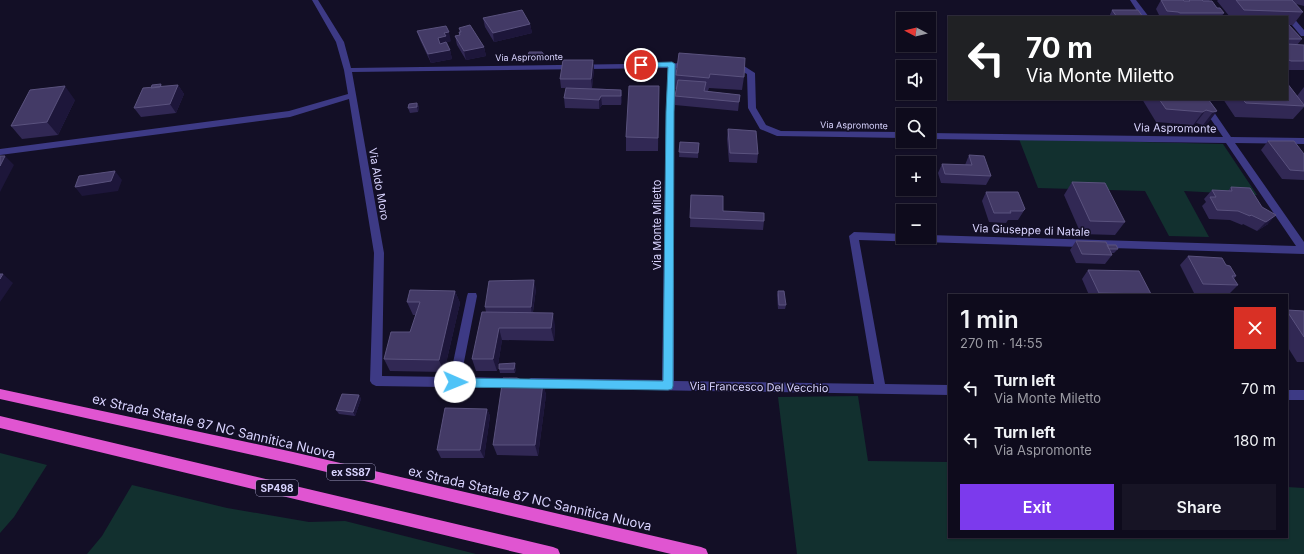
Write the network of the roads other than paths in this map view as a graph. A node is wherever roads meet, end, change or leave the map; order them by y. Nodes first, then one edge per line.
1 (315, 0) edge
2 (1133, 0) edge
3 (1274, 0) edge
4 (1144, 16) edge
5 (1304, 34) edge
6 (672, 64) junction
7 (695, 66) edge
8 (726, 67) edge
9 (348, 70) junction
10 (352, 95) junction
11 (1202, 100) edge
12 (896, 135) edge
13 (936, 136) edge
14 (1229, 139) junction
15 (1304, 141) edge
16 (0, 152) edge
17 (1304, 250) edge
18 (472, 296) dead end
19 (376, 381) joint
20 (455, 382) junction
21 (668, 386) junction
22 (880, 389) junction
23 (948, 390) edge
24 (0, 394) edge
25 (1288, 395) edge
26 (1304, 396) edge
27 (0, 422) edge
28 (553, 554) edge
29 (701, 554) edge

1 - 9 street, Via Aldo Moro
2 - 4 street
3 - 5 street
6 - 7 street, Via Aspromonte
6 - 9 street, Via Aspromonte
6 - 21 street, Via Monte Miletto
8 - 12 street, Via Aspromonte
9 - 10 street, Via Aldo Moro
10 - 16 street
10 - 19 street, Via Aldo Moro
11 - 14 street
13 - 14 street, Via Aspromonte
14 - 15 street, Via Aspromonte
14 - 17 street
17 - 22 street, Via Giuseppe di Natale
18 - 20 street
19 - 20 street, Via Francesco Del Vecchio
20 - 21 street, Via Francesco Del Vecchio
21 - 22 street, Via Francesco Del Vecchio
22 - 23 street, Via Francesco Del Vecchio
24 - 29 highway, ex Strada Statale 87 NC Sannitica Nuova / ex SS87
25 - 26 street
27 - 28 highway, SP498

